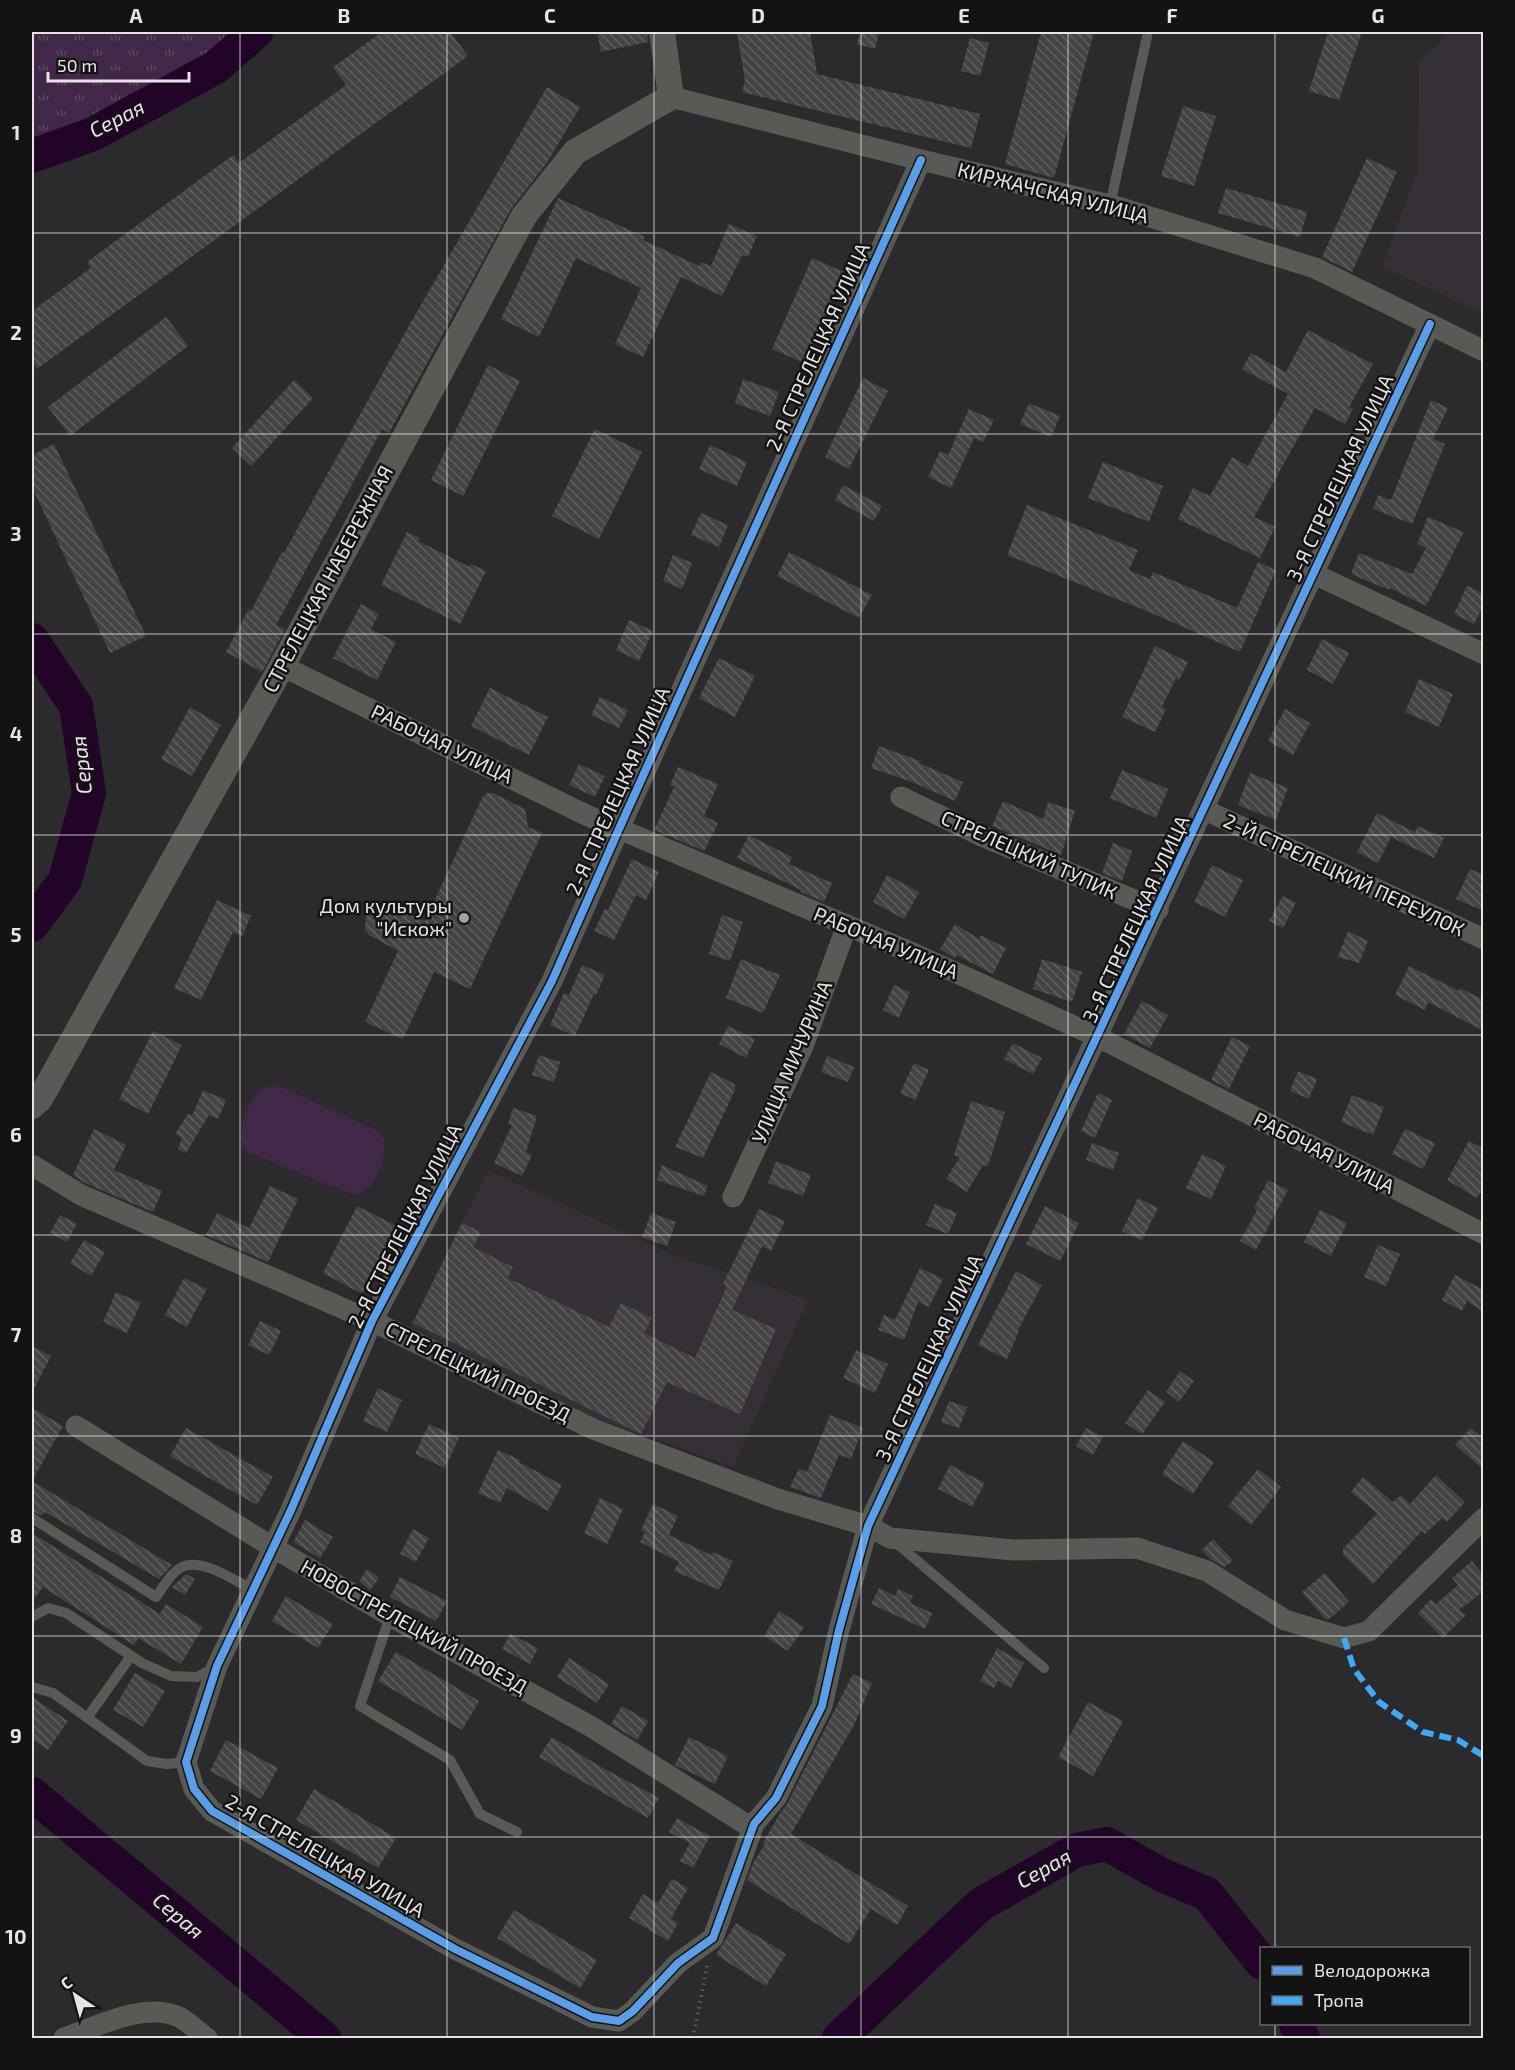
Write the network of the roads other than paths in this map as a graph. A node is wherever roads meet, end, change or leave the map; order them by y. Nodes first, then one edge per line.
1 (662, 32) edge
2 (1148, 32) edge
3 (671, 97) junction
4 (921, 160) junction
5 (1110, 205) junction
6 (1430, 324) junction
7 (1484, 351) edge
8 (1314, 574) junction
9 (1484, 654) edge
10 (282, 666) junction
11 (901, 797) dead end
12 (1205, 810) junction
13 (619, 829) junction
14 (1158, 910) junction
15 (847, 925) junction
16 (1484, 939) edge
17 (1098, 1037) junction
18 (32, 1106) edge
19 (32, 1165) edge
20 (733, 1197) dead end
21 (1484, 1234) edge
22 (372, 1320) junction
23 (76, 1426) dead end
24 (32, 1518) edge
25 (1484, 1518) edge
26 (868, 1526) junction
27 (890, 1538) junction
28 (274, 1548) junction
29 (254, 1590) junction
30 (390, 1616) junction
31 (32, 1617) edge
32 (131, 1656) junction
33 (217, 1666) junction
34 (1044, 1668) dead end
35 (32, 1687) edge
36 (87, 1718) junction
37 (186, 1762) junction
38 (754, 1824) junction
39 (517, 1832) dead end
40 (64, 2038) edge
41 (207, 2038) edge

1 - 3 street
2 - 5 lane
3 - 4 street, КИРЖАЧСКАЯ УЛИЦА
3 - 10 street, СТРЕЛЕЦКАЯ НАБЕРЕЖНАЯ
4 - 5 street, КИРЖАЧСКАЯ УЛИЦА
4 - 13 street, 2-Я СТРЕЛЕЦКАЯ УЛИЦА
5 - 6 street, КИРЖАЧСКАЯ УЛИЦА
6 - 7 street, КИРЖАЧСКАЯ УЛИЦА
6 - 8 street, 3-Я СТРЕЛЕЦКАЯ УЛИЦА
8 - 9 street
8 - 12 street, 3-Я СТРЕЛЕЦКАЯ УЛИЦА
10 - 13 street, РАБОЧАЯ УЛИЦА
10 - 18 street, СТРЕЛЕЦКАЯ НАБЕРЕЖНАЯ
11 - 14 street, СТРЕЛЕЦКИЙ ТУПИК
12 - 14 street, 3-Я СТРЕЛЕЦКАЯ УЛИЦА
12 - 16 street, 2-Й СТРЕЛЕЦКИЙ ПЕРЕУЛОК
13 - 15 street, РАБОЧАЯ УЛИЦА
13 - 22 street, 2-Я СТРЕЛЕЦКАЯ УЛИЦА
14 - 17 street, 3-Я СТРЕЛЕЦКАЯ УЛИЦА
15 - 17 street, РАБОЧАЯ УЛИЦА
15 - 20 street, УЛИЦА МИЧУРИНА
17 - 21 street, РАБОЧАЯ УЛИЦА
17 - 26 street, 3-Я СТРЕЛЕЦКАЯ УЛИЦА
19 - 22 street, СТРЕЛЕЦКИЙ ПРОЕЗД
22 - 26 street, СТРЕЛЕЦКИЙ ПРОЕЗД
22 - 28 street, 2-Я СТРЕЛЕЦКАЯ УЛИЦА
23 - 28 street, НОВОСТРЕЛЕЦКИЙ ПРОЕЗД
24 - 29 lane
25 - 27 street
26 - 27 street, СТРЕЛЕЦКИЙ ПРОЕЗД
26 - 38 street, 3-Я СТРЕЛЕЦКАЯ УЛИЦА
27 - 34 lane
28 - 29 street, 2-Я СТРЕЛЕЦКАЯ УЛИЦА
28 - 30 street, НОВОСТРЕЛЕЦКИЙ ПРОЕЗД
29 - 33 street, 2-Я СТРЕЛЕЦКАЯ УЛИЦА
30 - 38 street, НОВОСТРЕЛЕЦКИЙ ПРОЕЗД
30 - 39 lane
31 - 32 lane
32 - 33 lane
32 - 36 lane
33 - 37 street, 2-Я СТРЕЛЕЦКАЯ УЛИЦА
35 - 36 lane
36 - 37 lane
37 - 38 street, 2-Я СТРЕЛЕЦКАЯ УЛИЦА
40 - 41 street

